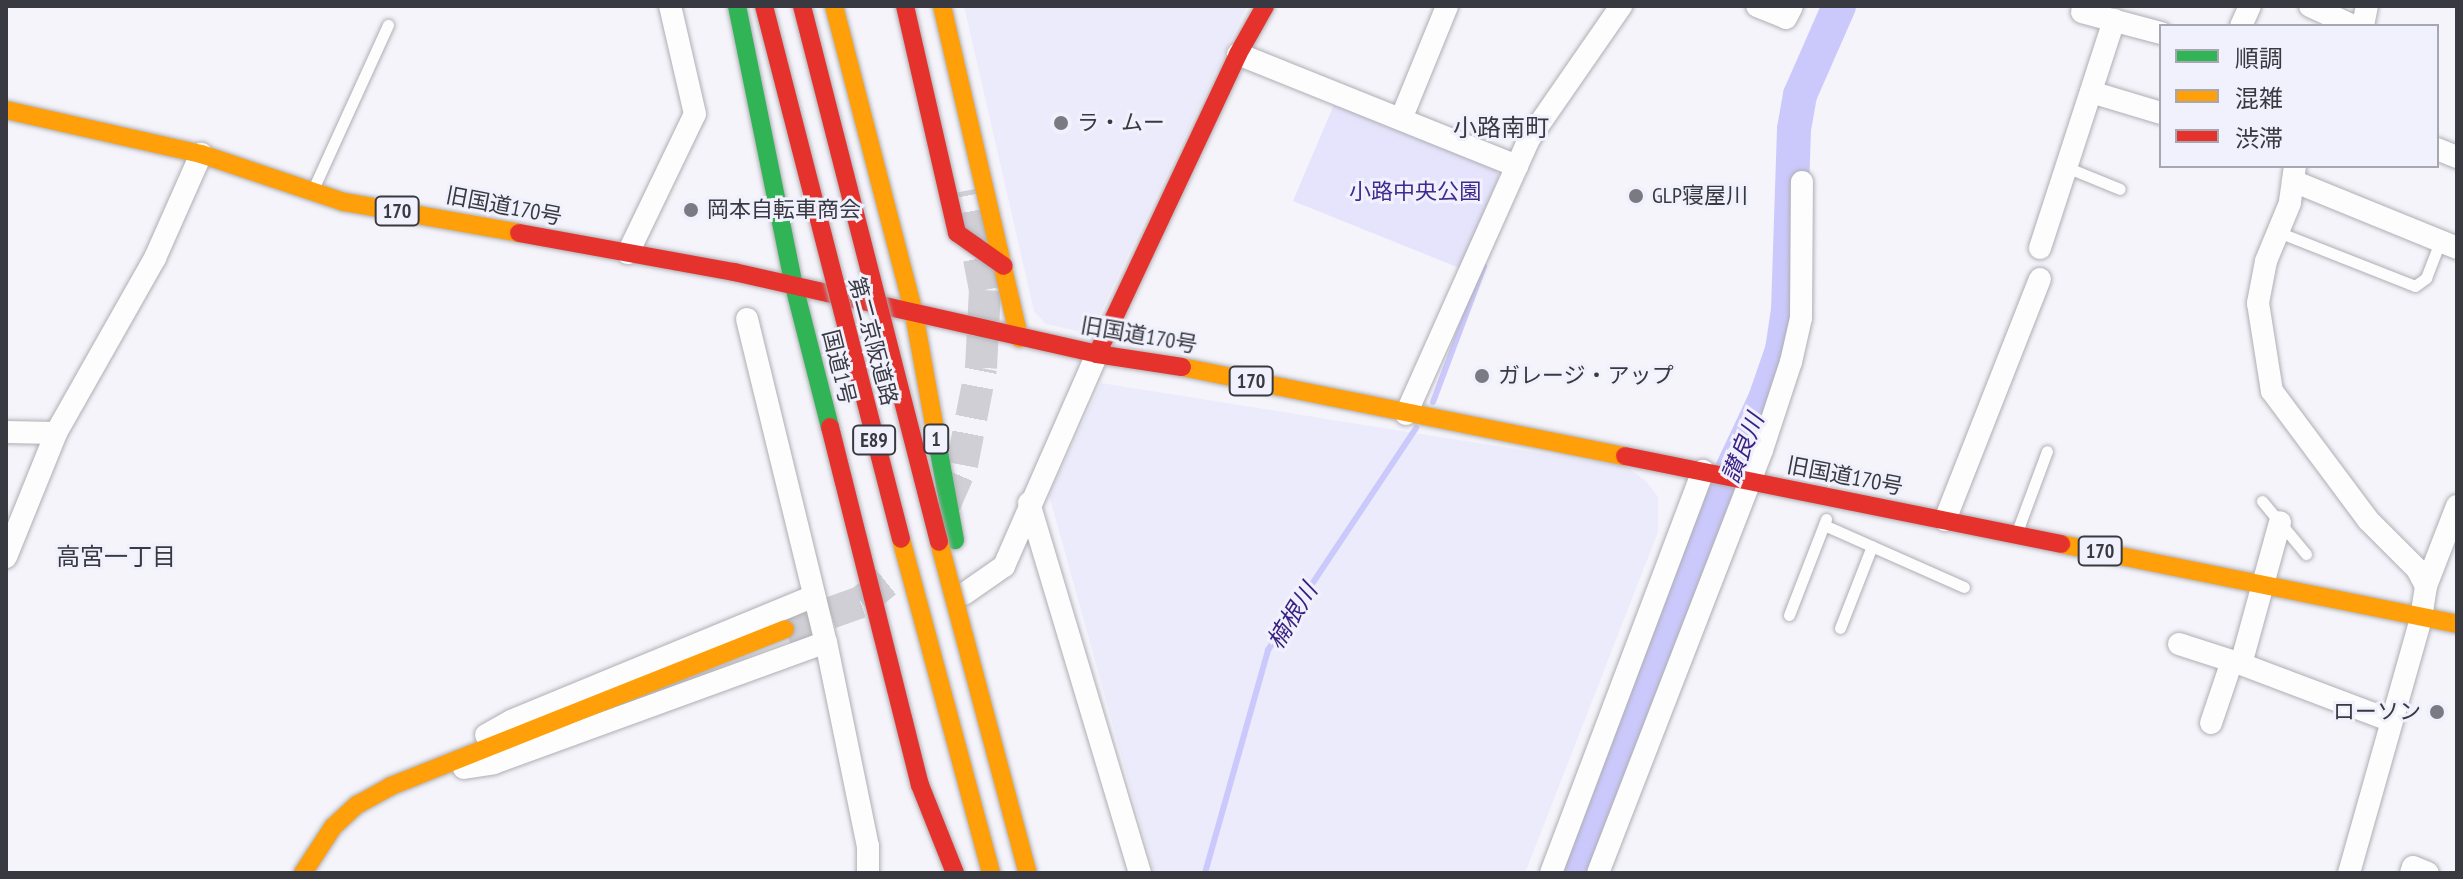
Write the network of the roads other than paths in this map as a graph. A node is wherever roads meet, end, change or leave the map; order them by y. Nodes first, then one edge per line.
1 (670, 6) edge
2 (737, 6) edge
3 (764, 6) edge
4 (802, 6) edge
5 (834, 6) edge
6 (905, 6) edge
7 (923, 6) edge
8 (942, 6) edge
9 (1265, 6) edge
10 (1447, 6) edge
11 (1621, 6) edge
12 (1757, 6) edge
13 (1792, 6) edge
14 (2310, 6) edge
15 (2082, 12) dead end
16 (2114, 20) junction
17 (2349, 24) edge
18 (388, 25) dead end
19 (2159, 32) edge
20 (1238, 54) junction
21 (2091, 92) junction
22 (6, 110) edge
23 (2159, 112) edge
24 (1401, 119) junction
25 (201, 154) junction
26 (1517, 166) junction
27 (2066, 167) junction
28 (2291, 171) edge
29 (1802, 182) dead end
30 (2120, 189) dead end
31 (312, 191) junction
32 (966, 191) tunnel mouth
33 (2278, 232) junction
34 (2448, 245) edge
35 (2040, 248) dead end
36 (628, 253) junction
37 (1004, 266) junction
38 (2040, 279) dead end
39 (794, 286) junction
40 (914, 314) junction
41 (747, 319) dead end
42 (1019, 338) junction
43 (1097, 354) junction
44 (1406, 414) junction
45 (6, 432) edge
46 (56, 433) junction
47 (2047, 451) dead end
48 (1707, 472) junction
49 (1747, 480) junction
50 (1835, 498) junction
51 (2262, 501) dead end
52 (1029, 503) junction
53 (2456, 514) edge
54 (1945, 520) junction
55 (2280, 522) junction
56 (1824, 525) junction
57 (2016, 534) junction
58 (1872, 546) junction
59 (2306, 554) dead end
60 (6, 557) edge
61 (2261, 585) junction
62 (2426, 586) junction
63 (1964, 587) dead end
64 (964, 594) junction
65 (814, 596) junction
66 (1789, 615) dead end
67 (2421, 618) junction
68 (2457, 624) edge
69 (1840, 628) dead end
70 (785, 629) tunnel mouth
71 (826, 642) junction
72 (2179, 644) dead end
73 (2237, 663) junction
74 (2392, 721) junction
75 (2211, 723) dead end
76 (415, 776) junction
77 (303, 873) edge
78 (868, 873) edge
79 (955, 873) edge
80 (991, 873) edge
81 (1028, 873) edge
82 (1035, 873) edge
83 (1140, 873) edge
84 (1551, 873) edge
85 (1598, 873) edge
86 (2349, 873) edge
87 (2411, 873) edge
88 (2428, 873) edge

1 - 36 street
2 - 39 main road, 国道1号
3 - 80 main road, 第二京阪道路 / E89, bridge
4 - 81 main road, 第二京阪道路 / E89, bridge
5 - 40 main road, 1
6 - 37 main road
7 - 32 main road
8 - 37 main road
9 - 20 main road
10 - 24 street
11 - 26 street
12 - 13 street
14 - 17 street
15 - 16 street
16 - 19 street
16 - 21 street
18 - 31 lane
20 - 24 street
20 - 43 main road
21 - 23 street
21 - 27 street
22 - 25 main road, 旧国道170号 / 170
24 - 26 street
25 - 31 main road, 旧国道170号 / 170
25 - 46 street
26 - 44 street
27 - 30 lane
27 - 35 street
28 - 33 street
28 - 34 street
29 - 49 street
31 - 36 main road, 旧国道170号 / 170
33 - 34 lane
33 - 62 street
36 - 39 main road, 旧国道170号 / 170
37 - 42 main road
38 - 54 street
39 - 40 main road, 旧国道170号 / 170
39 - 79 main road, 国道1号
40 - 42 main road, 旧国道170号 / 170
40 - 64 main road, 1
41 - 65 street
42 - 43 main road, 旧国道170号 / 170
43 - 44 main road, 旧国道170号 / 170
43 - 52 street
44 - 48 main road, 旧国道170号 / 170
45 - 46 street
46 - 60 street
47 - 57 lane
48 - 49 main road, 旧国道170号 / 170
48 - 84 street
49 - 50 main road, 旧国道170号 / 170
49 - 85 street
50 - 54 main road, 旧国道170号 / 170
50 - 56 lane
51 - 55 lane
52 - 64 street
52 - 83 street
53 - 62 street
54 - 57 main road, 旧国道170号 / 170
55 - 59 lane
55 - 61 street
56 - 58 lane
56 - 66 lane
57 - 61 main road, 旧国道170号 / 170
58 - 63 lane
58 - 69 lane
61 - 67 main road, 旧国道170号 / 170
61 - 73 street
62 - 67 street
64 - 82 main road, 1
65 - 71 street
65 - 76 street
67 - 68 main road, 旧国道170号 / 170
67 - 74 street
70 - 76 main road
71 - 76 street
71 - 78 street
72 - 73 street
73 - 74 street
73 - 75 street
74 - 86 street
76 - 77 main road
87 - 88 street

